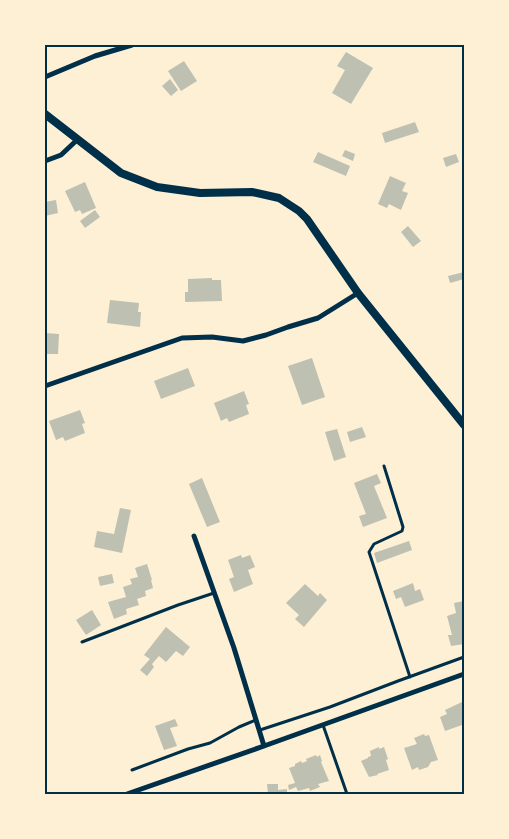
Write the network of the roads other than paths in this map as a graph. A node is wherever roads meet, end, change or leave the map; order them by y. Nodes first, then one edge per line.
1 (132, 45) edge
2 (45, 77) edge
3 (45, 114) edge
4 (78, 139) junction
5 (45, 161) edge
6 (358, 293) junction
7 (45, 386) edge
8 (464, 425) edge
9 (384, 466) dead end
10 (194, 536) dead end
11 (215, 593) junction
12 (82, 642) dead end
13 (464, 658) edge
14 (464, 674) edge
15 (410, 677) junction
16 (256, 720) junction
17 (323, 725) junction
18 (259, 731) junction
19 (264, 746) junction
20 (132, 770) dead end
21 (129, 794) edge
22 (347, 794) edge

1 - 2 street
3 - 4 street
4 - 5 street
4 - 6 street
6 - 7 street
6 - 8 street
9 - 15 lane
10 - 11 street
11 - 12 lane
11 - 16 street
13 - 15 lane
14 - 17 street
15 - 18 lane
16 - 18 street
16 - 20 lane
17 - 19 street
17 - 22 lane
18 - 19 street
19 - 21 street

